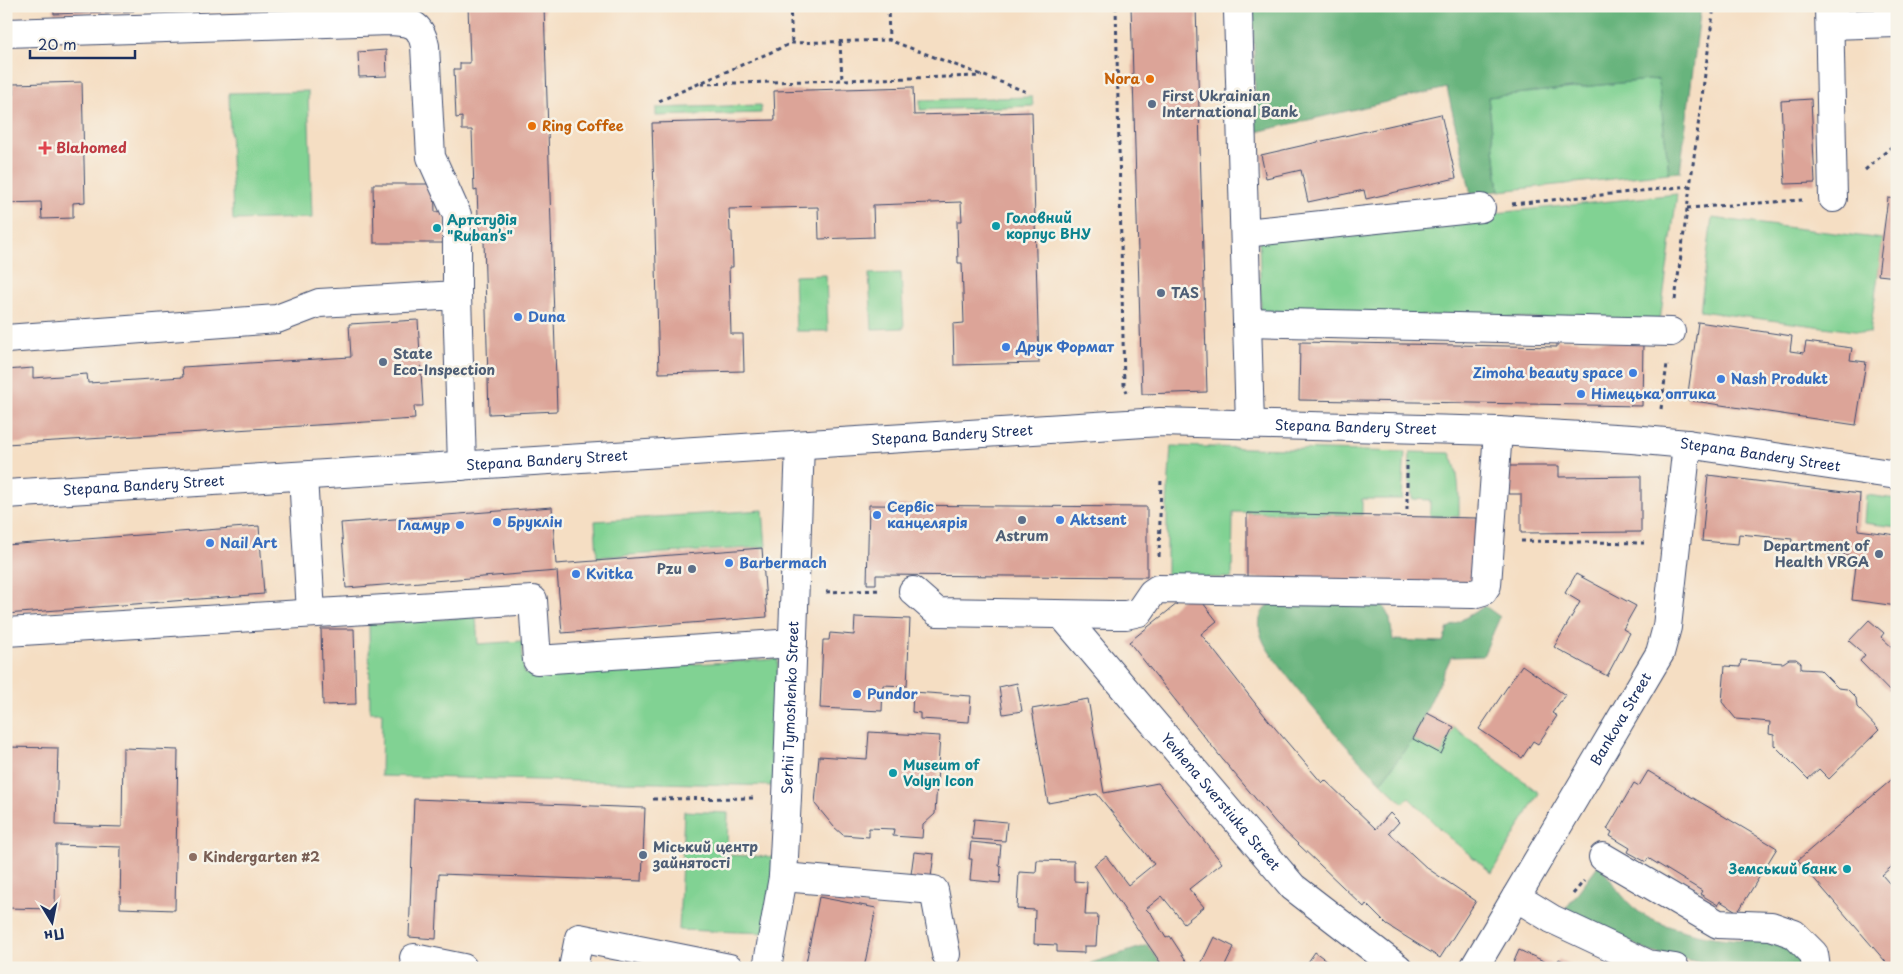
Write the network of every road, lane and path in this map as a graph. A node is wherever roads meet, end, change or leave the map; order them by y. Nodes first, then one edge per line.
1 (790, 6) edge
2 (888, 6) edge
3 (1116, 6) edge
4 (1240, 6) edge
5 (1714, 6) edge
6 (327, 15) edge
7 (1830, 15) edge
8 (1897, 23) edge
9 (6, 33) edge
10 (889, 40) junction
11 (840, 42) junction
12 (792, 43) junction
13 (986, 76) junction
14 (842, 80) junction
15 (698, 84) junction
16 (1027, 92) dead end
17 (659, 101) dead end
18 (1690, 186) junction
19 (1833, 198) joint
20 (1481, 208) joint
21 (1687, 208) junction
22 (1245, 233) junction
23 (457, 295) junction
24 (1247, 322) junction
25 (1671, 332) junction
26 (6, 339) edge
27 (1129, 396) dead end
28 (1660, 418) dead end
29 (1250, 425) junction
30 (1498, 431) junction
31 (1687, 444) junction
32 (800, 445) junction
33 (1408, 457) dead end
34 (462, 466) junction
35 (1897, 475) edge
36 (303, 476) junction
37 (1161, 478) dead end
38 (6, 494) edge
39 (1407, 510) dead end
40 (1491, 541) junction
41 (1650, 543) dead end
42 (1158, 589) junction
43 (867, 590) dead end
44 (913, 591) dead end
45 (795, 594) junction
46 (311, 613) junction
47 (1062, 615) junction
48 (6, 632) edge
49 (793, 643) junction
50 (787, 797) junction
51 (653, 800) dead end
52 (1603, 857) joint
53 (783, 877) junction
54 (1516, 897) junction
55 (1552, 919) junction
56 (946, 954) dead end
57 (414, 958) dead end
58 (462, 968) edge
59 (574, 968) edge
60 (729, 968) edge
61 (767, 968) edge
62 (1398, 968) edge
63 (1474, 968) edge
64 (1675, 968) edge
65 (1816, 968) edge

1 - 12 path
2 - 10 path
3 - 27 path
4 - 22 street
5 - 18 path
6 - 9 street
6 - 23 street
7 - 8 street
7 - 19 street
10 - 11 path
10 - 13 path
11 - 12 path
11 - 14 path
12 - 15 path
13 - 14 path
13 - 16 path
14 - 15 path
15 - 17 path
18 - 20 path
18 - 21 path
19 - 21 path
20 - 22 street
21 - 25 path
22 - 24 street
23 - 26 street
23 - 34 street
24 - 25 street
24 - 29 street
25 - 28 path
29 - 30 street, Stepana Bandery Street
29 - 32 street, Stepana Bandery Street
30 - 31 street, Stepana Bandery Street
30 - 40 street
31 - 35 street, Stepana Bandery Street
31 - 54 street, Bankova Street
32 - 34 street, Stepana Bandery Street
32 - 45 street, Serhii Tymoshenko Street
33 - 39 path
34 - 36 street, Stepana Bandery Street
36 - 38 street, Stepana Bandery Street
36 - 46 street
37 - 42 path
40 - 41 path
40 - 42 street
42 - 47 street
43 - 45 path
44 - 47 street
45 - 49 street, Serhii Tymoshenko Street
46 - 48 street
46 - 49 street
47 - 62 street, Yevhena Sverstiuka Street
49 - 50 street, Serhii Tymoshenko Street
50 - 51 path
50 - 53 street, Serhii Tymoshenko Street
52 - 55 path
52 - 65 street
53 - 56 street
53 - 61 street, Serhii Tymoshenko Street
54 - 55 street
54 - 63 street, Bankova Street
55 - 64 street
57 - 58 street
59 - 60 street

